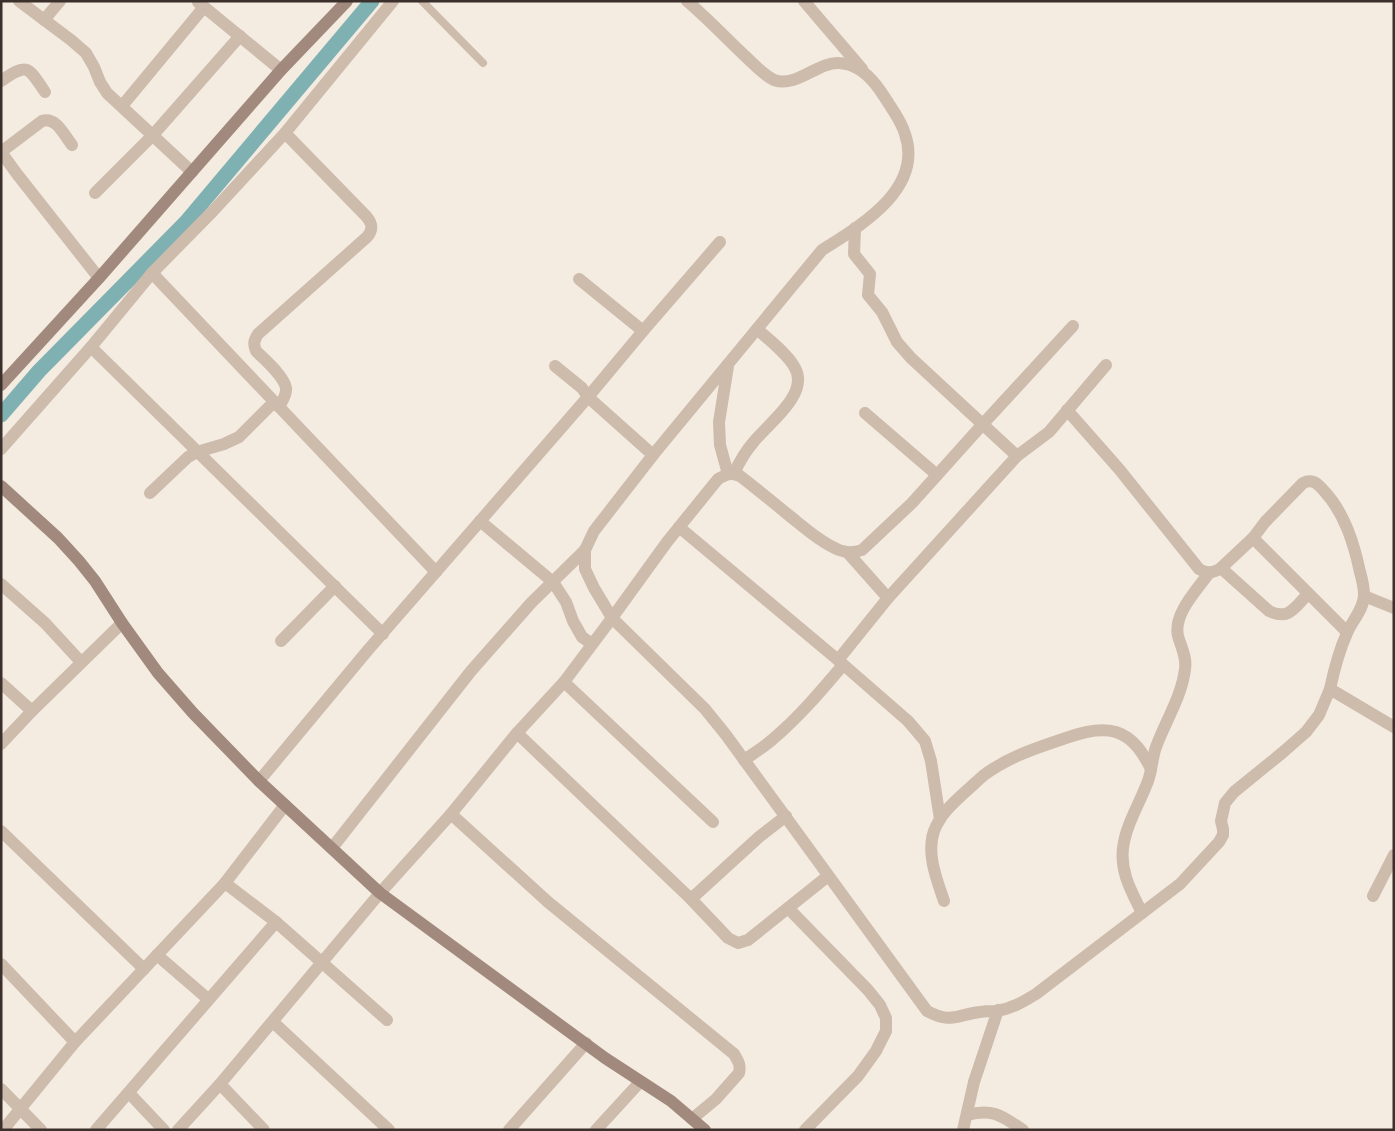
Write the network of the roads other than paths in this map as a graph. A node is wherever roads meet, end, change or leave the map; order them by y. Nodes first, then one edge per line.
1 (19, 1) edge
2 (60, 1) edge
3 (347, 1) edge
4 (393, 1) edge
5 (422, 1) edge
6 (804, 1) edge
7 (689, 2) edge
8 (201, 4) edge
9 (44, 20) junction
10 (240, 36) junction
11 (483, 63) dead end
12 (281, 70) junction
13 (866, 73) junction
14 (1, 81) edge
15 (45, 92) dead end
16 (122, 106) junction
17 (285, 133) junction
18 (153, 135) junction
19 (72, 144) dead end
20 (1, 152) edge
21 (192, 172) junction
22 (95, 193) dead end
23 (855, 228) junction
24 (720, 242) dead end
25 (152, 274) junction
26 (99, 278) junction
27 (580, 279) dead end
28 (1073, 326) dead end
29 (757, 329) junction
30 (643, 332) junction
31 (91, 347) junction
32 (729, 364) junction
33 (1106, 365) dead end
34 (555, 366) dead end
35 (3, 380) edge
36 (588, 397) junction
37 (276, 404) junction
38 (1067, 410) junction
39 (864, 413) dead end
40 (982, 424) junction
41 (1, 449) edge
42 (197, 452) junction
43 (653, 455) junction
44 (1017, 456) junction
45 (731, 474) junction
46 (937, 475) junction
47 (1, 486) edge
48 (150, 493) dead end
49 (480, 521) junction
50 (679, 527) junction
51 (1253, 538) junction
52 (585, 550) junction
53 (848, 553) junction
54 (1215, 570) junction
55 (436, 572) junction
56 (553, 582) junction
57 (1, 584) edge
58 (334, 586) junction
59 (1308, 594) junction
60 (1364, 596) junction
61 (888, 598) junction
62 (1394, 608) edge
63 (612, 618) junction
64 (122, 623) junction
65 (1347, 632) junction
66 (383, 634) junction
67 (281, 641) dead end
68 (592, 644) junction
69 (82, 662) junction
70 (840, 663) junction
71 (564, 682) junction
72 (1, 683) edge
73 (1330, 689) junction
74 (32, 711) junction
75 (1394, 727) edge
76 (517, 733) junction
77 (1, 744) edge
78 (744, 760) junction
79 (1151, 769) junction
80 (259, 781) junction
81 (285, 805) junction
82 (451, 814) junction
83 (786, 816) junction
84 (940, 819) junction
85 (714, 822) dead end
86 (1, 831) edge
87 (332, 848) junction
88 (1394, 855) edge
89 (828, 876) junction
90 (225, 883) junction
91 (380, 893) junction
92 (1373, 896) dead end
93 (691, 899) junction
94 (944, 902) dead end
95 (788, 908) junction
96 (1142, 913) junction
97 (276, 922) junction
98 (157, 955) junction
99 (322, 963) junction
100 (1, 964) edge
101 (144, 969) junction
102 (208, 999) junction
103 (998, 1010) junction
104 (386, 1020) dead end
105 (273, 1022) junction
106 (75, 1042) junction
107 (586, 1043) junction
108 (640, 1082) junction
109 (220, 1084) junction
110 (1, 1090) edge
111 (129, 1093) junction
112 (20, 1110) junction
113 (967, 1115) junction
114 (692, 1119) junction
115 (3, 1130) edge
116 (41, 1130) edge
117 (96, 1130) edge
118 (164, 1130) edge
119 (178, 1130) edge
120 (264, 1130) edge
121 (389, 1130) edge
122 (509, 1130) edge
123 (596, 1130) edge
124 (704, 1130) edge
125 (805, 1130) edge
126 (963, 1130) edge
127 (1023, 1130) edge

1 - 9 street
2 - 9 street
3 - 12 street
4 - 17 street
5 - 11 lane
6 - 13 street
7 - 13 street
8 - 10 street
8 - 16 street
9 - 16 street
10 - 12 street
10 - 18 street
12 - 21 street
13 - 23 street
14 - 15 street
16 - 18 street
17 - 25 street
17 - 37 street
18 - 21 street
18 - 22 street
19 - 20 street
20 - 26 street
21 - 26 street
23 - 29 street
23 - 40 street
24 - 30 street
25 - 31 street
25 - 37 street
26 - 35 street
27 - 30 street
28 - 40 street
29 - 32 street
29 - 45 street
30 - 36 street
31 - 41 street
31 - 42 street
32 - 43 street
32 - 45 street
33 - 38 street
34 - 36 street
36 - 43 street
36 - 49 street
37 - 42 street
37 - 55 street
38 - 44 street
38 - 54 street
39 - 46 street
40 - 44 street
40 - 46 street
42 - 48 street
42 - 58 street
43 - 52 street
44 - 61 street
45 - 50 street
45 - 53 street
46 - 53 street
47 - 64 street
49 - 55 street
49 - 56 street
50 - 63 street
50 - 70 street
51 - 54 street
51 - 59 street
51 - 60 street
52 - 56 street
52 - 63 street
53 - 61 street
54 - 59 street
54 - 79 street
55 - 66 street
56 - 68 street
56 - 87 street
57 - 69 street
58 - 66 street
58 - 67 street
59 - 65 street
60 - 62 street
60 - 65 street
61 - 70 street
63 - 68 street
63 - 78 street
64 - 69 street
64 - 80 street
65 - 73 street
66 - 80 street
68 - 71 street
69 - 74 street
70 - 78 street
70 - 84 street
71 - 76 street
71 - 85 street
72 - 74 street
73 - 75 street
73 - 96 street
74 - 77 street
76 - 82 street
76 - 93 street
78 - 83 street
79 - 84 street
79 - 96 street
80 - 81 street
81 - 87 street
81 - 90 street
82 - 91 street
82 - 114 street
83 - 89 street
83 - 93 street
84 - 94 street
86 - 101 street
87 - 91 street
88 - 92 street
89 - 95 street
89 - 103 street
90 - 97 street
90 - 98 street
91 - 99 street
91 - 107 street
93 - 95 street
95 - 125 street
96 - 103 street
97 - 99 street
97 - 102 street
98 - 101 street
98 - 102 street
99 - 104 street
99 - 105 street
100 - 106 street
101 - 106 street
102 - 111 street
103 - 113 street
105 - 109 street
105 - 121 street
106 - 112 street
107 - 108 street
107 - 122 street
108 - 114 street
108 - 123 street
109 - 119 street
109 - 120 street
110 - 112 street
111 - 117 street
111 - 118 street
112 - 115 street
112 - 116 street
113 - 126 street
113 - 127 street
114 - 124 street

